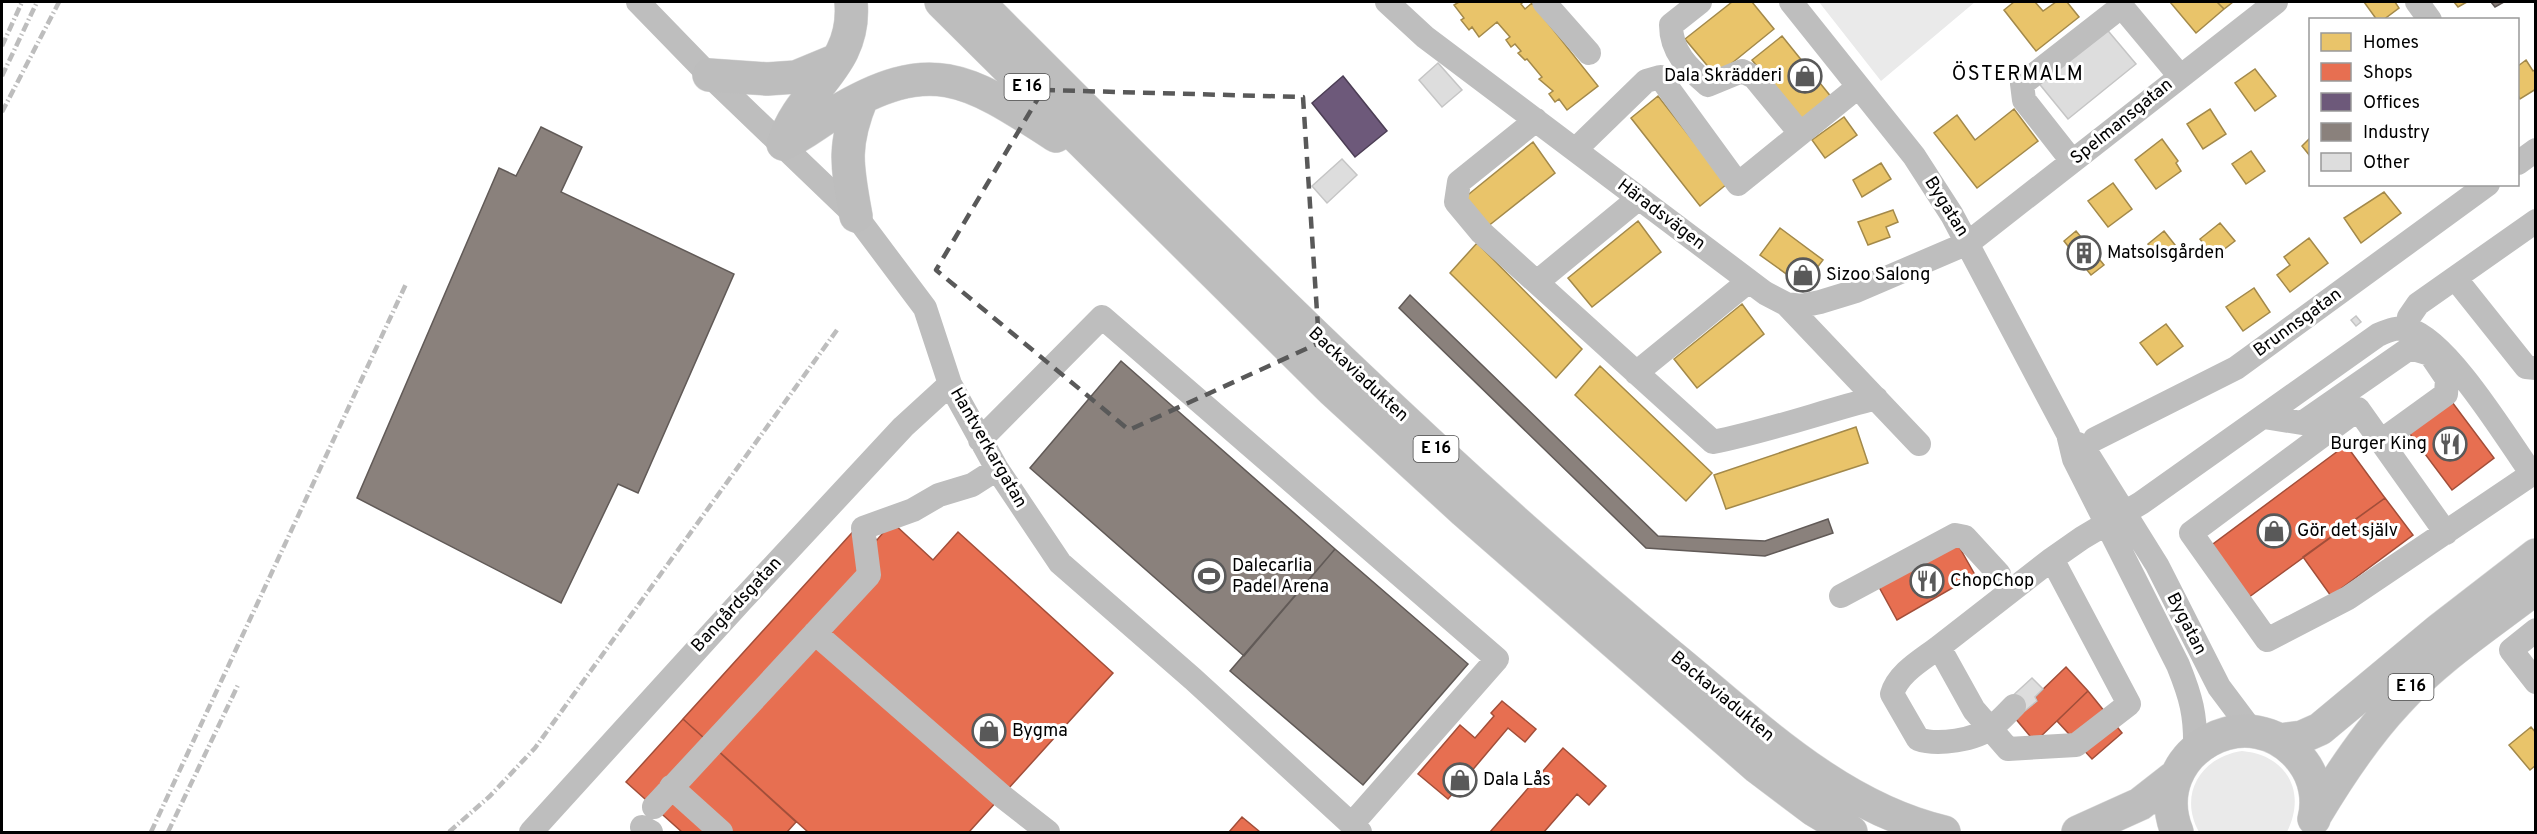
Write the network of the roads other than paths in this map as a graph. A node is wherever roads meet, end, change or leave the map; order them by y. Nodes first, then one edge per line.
1 (638, 2) edge
2 (851, 2) edge
3 (941, 2) edge
4 (978, 2) edge
5 (1544, 2) edge
6 (1700, 2) edge
7 (1791, 2) edge
8 (2276, 2) edge
9 (2417, 2) edge
10 (2120, 4) edge
11 (1402, 6) edge
12 (2429, 18) edge
13 (1589, 53) dead end
14 (837, 60) junction
15 (709, 75) junction
16 (2179, 75) junction
17 (1858, 87) junction
18 (861, 98) junction
19 (1536, 120) junction
20 (1800, 133) junction
21 (783, 144) junction
22 (1575, 150) junction
23 (2072, 161) junction
24 (1112, 173) junction
25 (2485, 186) edge
26 (1639, 198) junction
27 (856, 216) junction
28 (2535, 221) edge
29 (1968, 243) junction
30 (2455, 278) junction
31 (1749, 281) junction
32 (1537, 282) junction
33 (1786, 303) junction
34 (2407, 329) junction
35 (2535, 368) edge
36 (1636, 373) junction
37 (950, 384) junction
38 (1876, 398) junction
39 (2264, 417) junction
40 (2095, 439) dead end
41 (980, 440) junction
42 (2381, 441) junction
43 (1919, 444) dead end
44 (998, 469) junction
45 (2115, 520) junction
46 (2446, 533) junction
47 (2535, 555) edge
48 (2052, 559) junction
49 (1999, 574) dead end
50 (2535, 588) edge
51 (1841, 596) dead end
52 (2535, 630) edge
53 (815, 633) junction
54 (1939, 647) junction
55 (2535, 682) edge
56 (2014, 706) dead end
57 (1990, 729) junction
58 (2265, 736) junction
59 (2186, 763) junction
60 (671, 787) junction
61 (649, 822) edge
62 (2313, 823) edge
63 (1356, 828) edge
64 (531, 832) edge
65 (721, 832) edge
66 (1048, 832) edge
67 (1851, 832) edge
68 (1944, 832) edge
69 (2078, 832) edge
70 (2177, 832) edge

1 - 15 street, Hantverkargatan
2 - 14 highway
3 - 24 highway, Backaviadukten / E 16
4 - 68 highway, Backaviadukten / E 16
5 - 13 street
6 - 20 street
7 - 17 street, Bygatan
8 - 16 street, Spelmansgatan
9 - 12 street
10 - 16 street
10 - 23 street
11 - 19 street, Häradsvägen
14 - 15 highway
14 - 21 highway
15 - 21 street, Hantverkargatan
16 - 23 street, Spelmansgatan
17 - 20 street
17 - 29 street, Bygatan
18 - 21 highway
18 - 24 highway
18 - 27 highway
19 - 22 street, Häradsvägen
19 - 32 street
20 - 22 street
21 - 27 street, Hantverkargatan
22 - 26 street, Häradsvägen
23 - 29 street, Spelmansgatan
24 - 67 highway, Backaviadukten / E 16
25 - 40 street, Brunnsgatan
26 - 31 street, Häradsvägen
26 - 32 street
27 - 37 street, Hantverkargatan
28 - 30 street
29 - 33 street
29 - 45 street, Bygatan
30 - 34 street
30 - 35 street
31 - 33 street, Häradsvägen
31 - 36 street
32 - 36 street
33 - 38 street, Häradsvägen
34 - 39 street
34 - 46 street
36 - 38 street
37 - 41 street, Hantverkargatan
37 - 64 street, Bangårdsgatan
38 - 43 street, Häradsvägen
39 - 42 street
39 - 45 street
41 - 44 street, Hantverkargatan
41 - 63 street
42 - 46 street
42 - 46 street
44 - 53 street
44 - 63 street, Hantverkargatan
45 - 48 street
45 - 58 street, Bygatan
45 - 59 street, Bygatan
47 - 58 highway, E 16
48 - 54 street
48 - 57 street
49 - 51 street
50 - 62 highway, E 16
52 - 55 street
53 - 60 street
53 - 66 street
54 - 57 street
54 - 57 street
56 - 57 street
58 - 59 highway, E 16
58 - 62 highway
59 - 69 highway, E 16
59 - 70 highway
60 - 61 street
60 - 65 street

